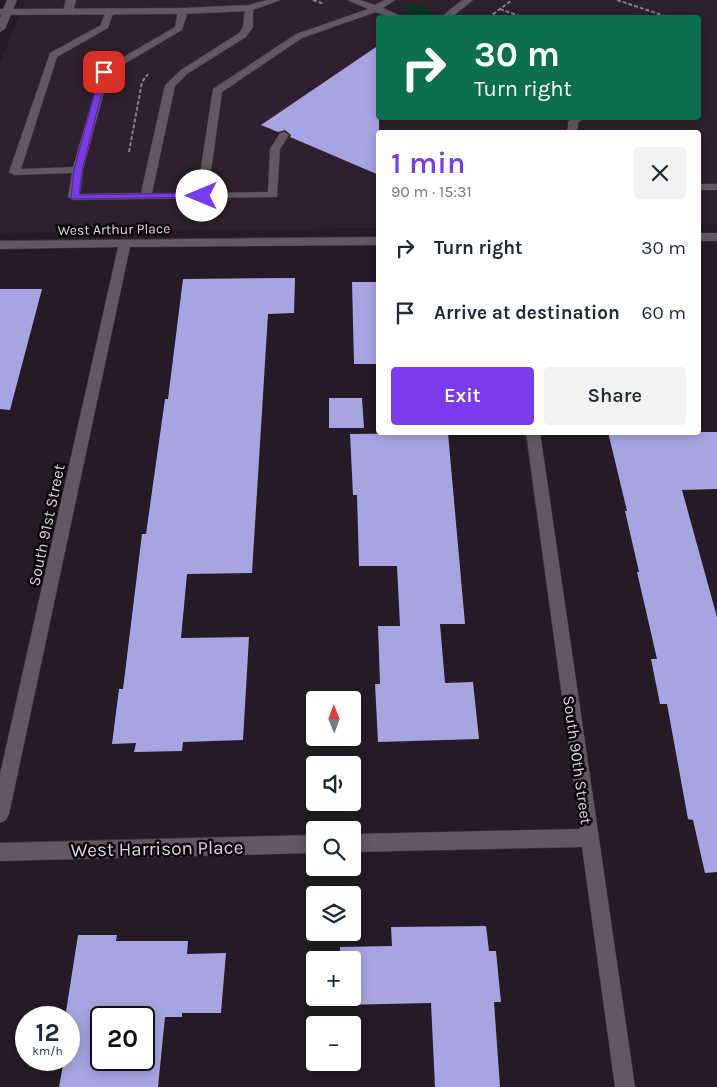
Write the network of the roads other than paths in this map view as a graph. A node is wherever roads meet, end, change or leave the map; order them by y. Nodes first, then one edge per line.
1 (12, 0) edge
2 (71, 0) edge
3 (276, 0) edge
4 (352, 0) edge
5 (390, 0) edge
6 (468, 0) edge
7 (250, 8) junction
8 (376, 9) junction
9 (109, 11) junction
10 (183, 11) junction
11 (3, 12) edge
12 (68, 12) junction
13 (392, 15) edge
14 (448, 15) edge
15 (0, 29) edge
16 (284, 135) dead end
17 (78, 170) junction
18 (701, 187) edge
19 (717, 187) edge
20 (146, 196) junction
21 (202, 196) junction
22 (701, 237) edge
23 (717, 237) edge
24 (376, 241) edge
25 (125, 244) junction
26 (0, 246) edge
27 (533, 435) edge
28 (0, 814) edge
29 (589, 838) junction
30 (361, 843) edge
31 (306, 844) edge
32 (0, 852) edge
33 (625, 1087) edge

1 - 11 street
2 - 12 street
3 - 7 street
4 - 8 street
5 - 8 street
6 - 14 street
7 - 10 street
7 - 20 street
8 - 13 street
8 - 21 street
9 - 10 street
9 - 12 street
9 - 17 street
10 - 17 street
11 - 12 street
11 - 15 street
16 - 21 street
17 - 20 street
18 - 19 street
20 - 21 street
22 - 23 street
24 - 25 street, West Arthur Place
25 - 26 street, West Arthur Place
25 - 28 street, South 91st Street
27 - 29 street, South 90th Street
29 - 30 street
29 - 33 street, South 90th Street
31 - 32 street, West Harrison Place

